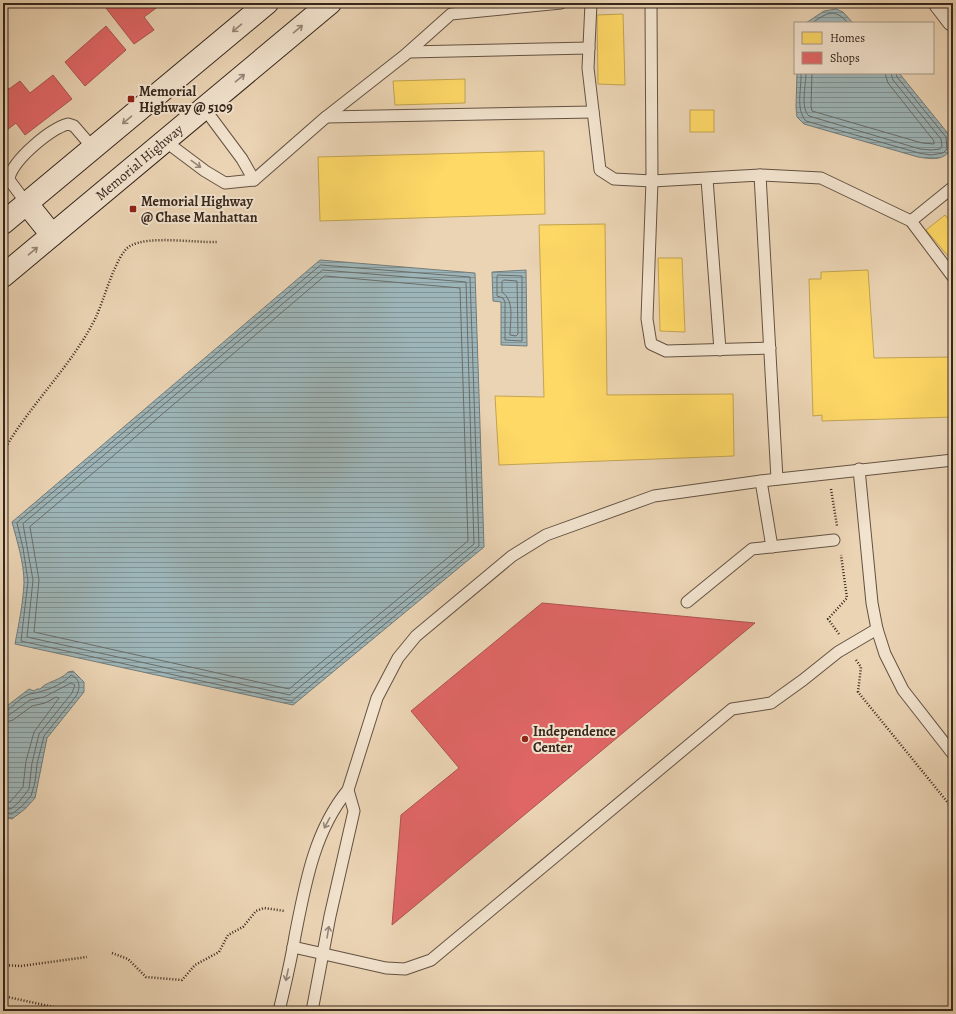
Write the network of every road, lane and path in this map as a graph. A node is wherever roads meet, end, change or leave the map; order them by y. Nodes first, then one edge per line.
1 (267, 3) edge
2 (330, 3) edge
3 (562, 3) edge
4 (591, 3) edge
5 (651, 3) edge
6 (940, 3) edge
7 (953, 20) edge
8 (589, 48) junction
9 (409, 52) junction
10 (204, 108) junction
11 (593, 112) junction
12 (326, 118) junction
13 (165, 141) junction
14 (93, 148) junction
15 (760, 175) junction
16 (707, 179) junction
17 (254, 180) junction
18 (652, 181) junction
19 (953, 187) edge
20 (27, 204) junction
21 (911, 221) junction
22 (3, 224) edge
23 (52, 235) junction
24 (218, 242) dead end
25 (3, 276) edge
26 (953, 277) edge
27 (770, 348) junction
28 (720, 350) junction
29 (3, 452) edge
30 (953, 460) edge
31 (859, 469) junction
32 (778, 479) junction
33 (761, 481) junction
34 (834, 540) dead end
35 (772, 547) junction
36 (686, 602) dead end
37 (877, 629) junction
38 (953, 754) edge
39 (348, 790) junction
40 (300, 912) junction
41 (293, 947) junction
42 (112, 953) dead end
43 (324, 954) junction
44 (87, 956) dead end
45 (3, 965) edge
46 (3, 996) edge
47 (72, 1011) edge
48 (279, 1011) edge
49 (312, 1011) edge

1 -> 14 main road
10 -> 2 main road, Memorial Highway
3 - 9 lane
4 - 8 lane
5 - 18 lane
6 - 7 main road
8 - 9 lane
8 - 11 lane
9 - 12 lane
10 - 13 main road, Memorial Highway
10 - 17 lane
11 - 12 lane
11 - 18 lane
12 - 17 lane
13 -> 17 lane
13 - 23 main road, Memorial Highway
14 - 20 main road
14 - 20 lane
15 - 16 lane
15 - 21 lane
15 - 27 lane
16 - 18 lane
16 - 28 lane
18 - 28 lane
19 - 21 lane
20 - 22 main road
20 - 23 main road
21 - 26 lane
25 -> 23 main road, Memorial Highway
24 - 29 path
27 - 28 lane
27 - 32 lane
30 - 31 lane
31 - 32 lane
31 - 37 lane
32 - 33 lane
33 - 35 lane
33 - 39 lane
34 - 35 lane
35 - 36 lane
37 - 38 lane
37 - 43 lane
39 -> 40 lane
43 -> 39 lane
40 - 41 lane
40 - 42 path
41 - 43 lane
41 -> 48 lane
43 - 49 lane
44 - 45 path
46 - 47 path

